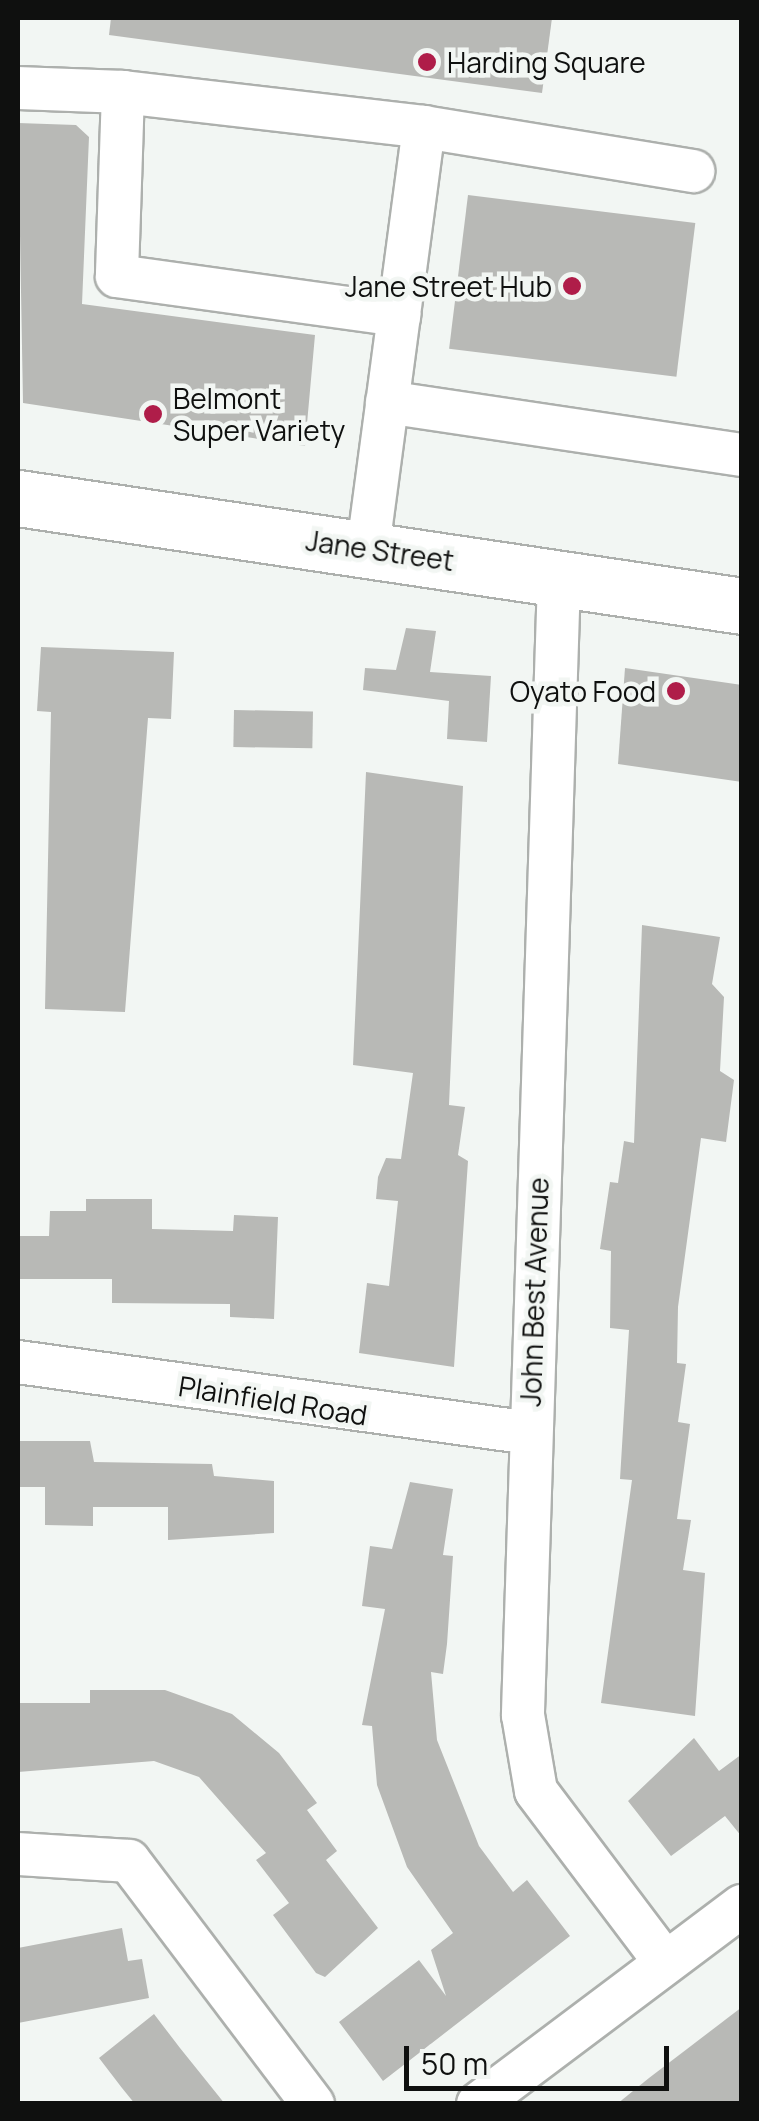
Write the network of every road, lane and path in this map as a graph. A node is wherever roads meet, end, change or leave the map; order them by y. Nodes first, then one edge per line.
1 (18, 88) edge
2 (123, 92) junction
3 (424, 127) junction
4 (693, 171) dead end
5 (399, 315) junction
6 (388, 402) junction
7 (742, 455) edge
8 (18, 498) edge
9 (368, 546) junction
10 (559, 579) junction
11 (742, 606) edge
12 (18, 1362) edge
13 (530, 1433) junction
14 (18, 1854) edge
15 (742, 1906) edge
16 (665, 1962) junction
17 (313, 2104) edge
18 (478, 2104) edge

1 - 2 street
2 - 3 street
2 - 5 street
3 - 4 street
3 - 5 street
5 - 6 street
6 - 7 street
6 - 9 street
8 - 9 main road, Jane Street
9 - 10 main road, Jane Street
10 - 11 main road, Jane Street
10 - 13 street, John Best Avenue
12 - 13 street, Plainfield Road
13 - 16 street, John Best Avenue
14 - 17 street
15 - 16 street
16 - 18 street

